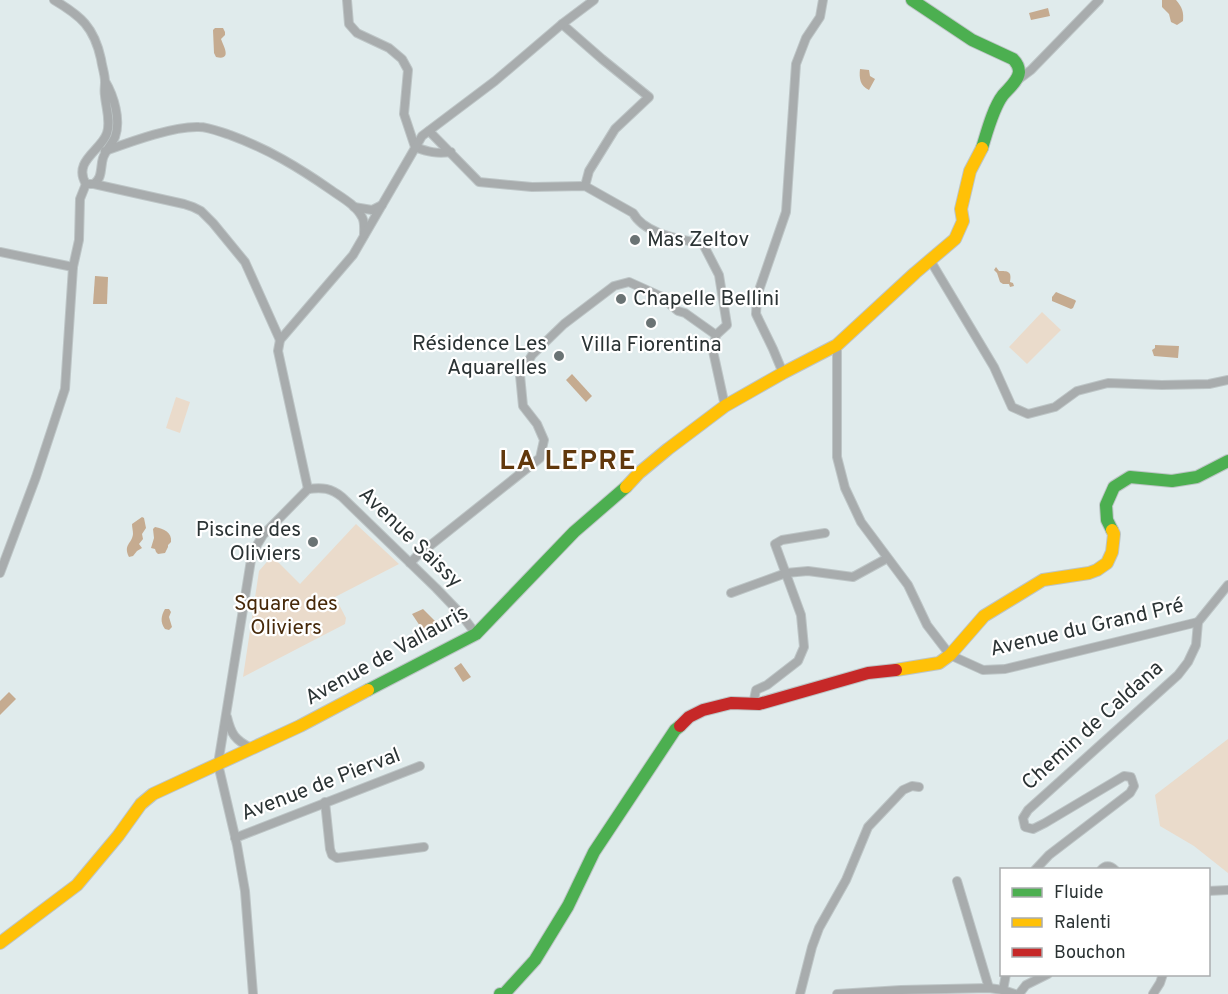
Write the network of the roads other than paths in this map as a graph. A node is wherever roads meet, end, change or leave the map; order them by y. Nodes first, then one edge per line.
1 (54, 0) edge
2 (347, 0) edge
3 (594, 0) edge
4 (823, 0) edge
5 (912, 0) edge
6 (1099, 0) edge
7 (562, 24) junction
8 (105, 81) junction
9 (1015, 82) junction
10 (116, 131) junction
11 (425, 134) junction
12 (129, 143) junction
13 (415, 147) junction
14 (106, 151) junction
15 (451, 152) junction
16 (88, 158) junction
17 (90, 184) junction
18 (585, 186) junction
19 (382, 205) junction
20 (354, 207) junction
21 (364, 238) junction
22 (0, 252) edge
23 (930, 260) junction
24 (73, 267) junction
25 (716, 335) junction
26 (280, 340) junction
27 (837, 345) junction
28 (783, 373) junction
29 (1228, 380) edge
30 (725, 406) junction
31 (1228, 461) edge
32 (308, 489) junction
33 (825, 533) dead end
34 (427, 548) dead end
35 (418, 554) dead end
36 (884, 560) dead end
37 (410, 563) junction
38 (0, 573) edge
39 (786, 573) junction
40 (1228, 585) edge
41 (730, 592) dead end
42 (1198, 622) junction
43 (476, 634) junction
44 (950, 655) junction
45 (753, 704) junction
46 (226, 713) junction
47 (251, 748) junction
48 (218, 764) junction
49 (420, 766) dead end
50 (919, 787) dead end
51 (325, 802) junction
52 (236, 838) junction
53 (424, 847) dead end
54 (1037, 868) edge
55 (957, 881) dead end
56 (1228, 890) edge
57 (1210, 891) edge
58 (0, 943) edge
59 (1006, 976) edge
60 (1046, 976) edge
61 (1163, 976) edge
62 (989, 988) junction
63 (1003, 990) junction
64 (253, 994) edge
65 (503, 994) edge
66 (800, 994) edge
67 (837, 994) edge
68 (1017, 994) edge
69 (1153, 994) edge

1 - 8 street
2 - 13 street
3 - 7 street
4 - 28 street
5 - 9 main road
6 - 9 street
7 - 11 street
7 - 18 street
8 - 10 street
8 - 16 street
9 - 23 main road, Avenue de Vallauris
10 - 12 street
10 - 14 street
11 - 13 street
11 - 15 street
12 - 14 street
12 - 20 street
13 - 15 street
13 - 19 street
14 - 16 street
14 - 17 street
15 - 18 street
16 - 17 street
17 - 24 street
17 - 26 street
18 - 25 street
19 - 20 street
19 - 21 street
20 - 21 street
21 - 26 street
22 - 24 street
23 - 27 main road, Avenue de Vallauris
23 - 29 street
24 - 38 street
25 - 30 street
25 - 34 street
26 - 32 street
27 - 28 main road, Avenue de Vallauris
27 - 44 street
28 - 30 main road, Avenue de Vallauris
30 - 43 main road, Avenue de Vallauris
31 - 44 main road
32 - 37 street, Avenue Saissy
32 - 46 street
33 - 39 street
35 - 37 street
36 - 39 street
37 - 43 street, Avenue Saissy
39 - 41 street
39 - 45 street
40 - 42 street, Chemin de Caldana
42 - 44 street, Avenue du Grand Pré
42 - 54 street, Chemin de Caldana
43 - 47 main road, Avenue de Vallauris
44 - 45 main road
45 - 65 main road
46 - 47 street
46 - 48 street
47 - 48 main road, Avenue de Vallauris
48 - 52 street
48 - 58 main road, Avenue de Vallauris
49 - 51 street, Avenue de Pierval
50 - 66 street
51 - 52 street, Avenue de Pierval
51 - 53 street
52 - 64 street
55 - 62 street
56 - 57 street
59 - 63 street
60 - 68 street
61 - 69 street
62 - 63 street
62 - 67 street
63 - 68 street

